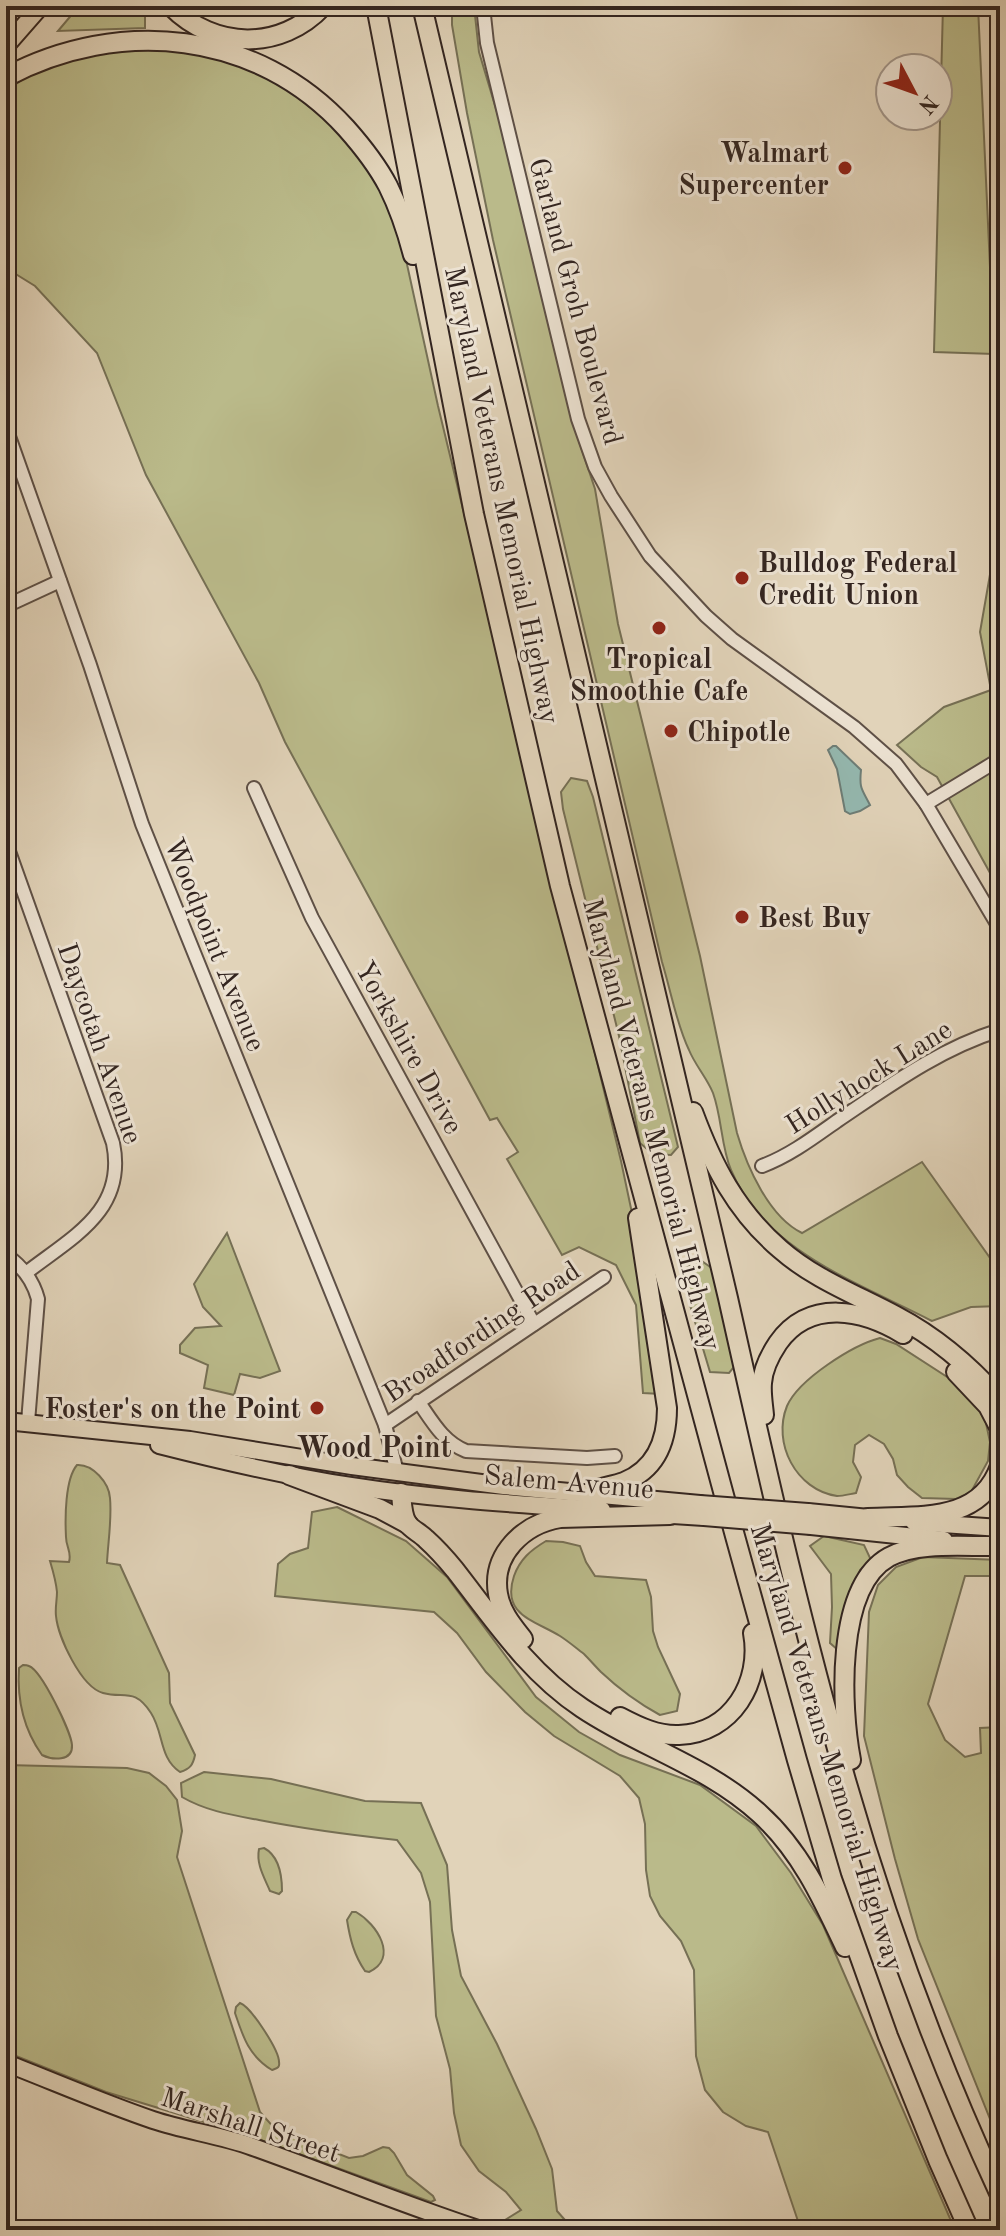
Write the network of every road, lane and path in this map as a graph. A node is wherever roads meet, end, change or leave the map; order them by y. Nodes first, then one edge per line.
1 (41, 6) edge
2 (171, 6) edge
3 (323, 6) edge
4 (376, 6) edge
5 (422, 6) edge
6 (433, 6) edge
7 (483, 6) edge
8 (6, 46) edge
9 (6, 77) edge
10 (451, 134) junction
11 (445, 366) junction
12 (6, 428) edge
13 (60, 581) junction
14 (6, 606) edge
15 (1000, 759) edge
16 (254, 788) dead end
17 (926, 804) junction
18 (6, 843) edge
19 (1000, 929) edge
20 (650, 975) junction
21 (1000, 1030) edge
22 (621, 1113) junction
23 (762, 1166) dead end
24 (6, 1255) edge
25 (26, 1273) junction
26 (604, 1277) dead end
27 (534, 1324) junction
28 (1000, 1400) edge
29 (418, 1401) junction
30 (6, 1421) edge
31 (28, 1422) junction
32 (385, 1425) junction
33 (91, 1428) junction
34 (1000, 1429) edge
35 (615, 1456) dead end
36 (1000, 1466) edge
37 (397, 1472) junction
38 (289, 1475) junction
39 (401, 1493) junction
40 (587, 1494) junction
41 (774, 1501) junction
42 (702, 1511) junction
43 (670, 1515) junction
44 (868, 1518) junction
45 (809, 1519) junction
46 (408, 1524) junction
47 (1000, 1528) edge
48 (735, 1536) junction
49 (1000, 1546) edge
50 (873, 1869) junction
51 (888, 2036) junction
52 (6, 2063) edge
53 (1000, 2195) edge
54 (481, 2230) edge
55 (969, 2230) edge

1 - 8 main road
2 - 3 highway
4 - 11 highway, Maryland Veterans Memorial Highway
5 - 10 highway, Maryland Veterans Memorial Highway
6 - 10 highway
7 - 17 street, Garland Groh Boulevard
9 - 11 highway
10 - 20 highway, Maryland Veterans Memorial Highway
11 - 22 highway, Maryland Veterans Memorial Highway
12 - 13 street, Woodpoint Avenue
13 - 14 street
13 - 32 street, Woodpoint Avenue
15 - 17 street
16 - 27 street, Yorkshire Drive
17 - 19 street, Garland Groh Boulevard
18 - 25 street, Daycotah Avenue
20 - 28 highway
20 - 41 highway, Maryland Veterans Memorial Highway
21 - 23 street, Hollyhock Lane
22 - 40 highway
22 - 48 highway, Maryland Veterans Memorial Highway
24 - 25 street
25 - 31 street
26 - 27 street, Broadfording Road
27 - 29 street, Broadfording Road
29 - 32 street, Broadfording Road
29 - 35 street
30 - 31 main road, Salem Avenue
31 - 33 main road, Salem Avenue
32 - 37 street, Woodpoint Avenue
33 - 37 main road, Salem Avenue
33 - 38 main road, Salem Avenue
34 - 41 highway
36 - 44 highway
37 - 39 main road
37 - 40 main road, Salem Avenue
38 - 39 main road, Salem Avenue
38 - 46 highway
39 - 43 main road, Salem Avenue
39 - 46 highway
40 - 42 main road, Salem Avenue
41 - 50 highway, Maryland Veterans Memorial Highway
42 - 43 main road, Salem Avenue
42 - 45 main road, Salem Avenue, bridge
43 - 48 highway
44 - 45 main road, Salem Avenue
44 - 47 main road, Salem Avenue
45 - 49 main road, Salem Avenue
46 - 51 highway
48 - 51 highway, Maryland Veterans Memorial Highway
49 - 50 highway
50 - 53 highway, Maryland Veterans Memorial Highway
51 - 55 highway, Maryland Veterans Memorial Highway
52 - 54 main road, Marshall Street

